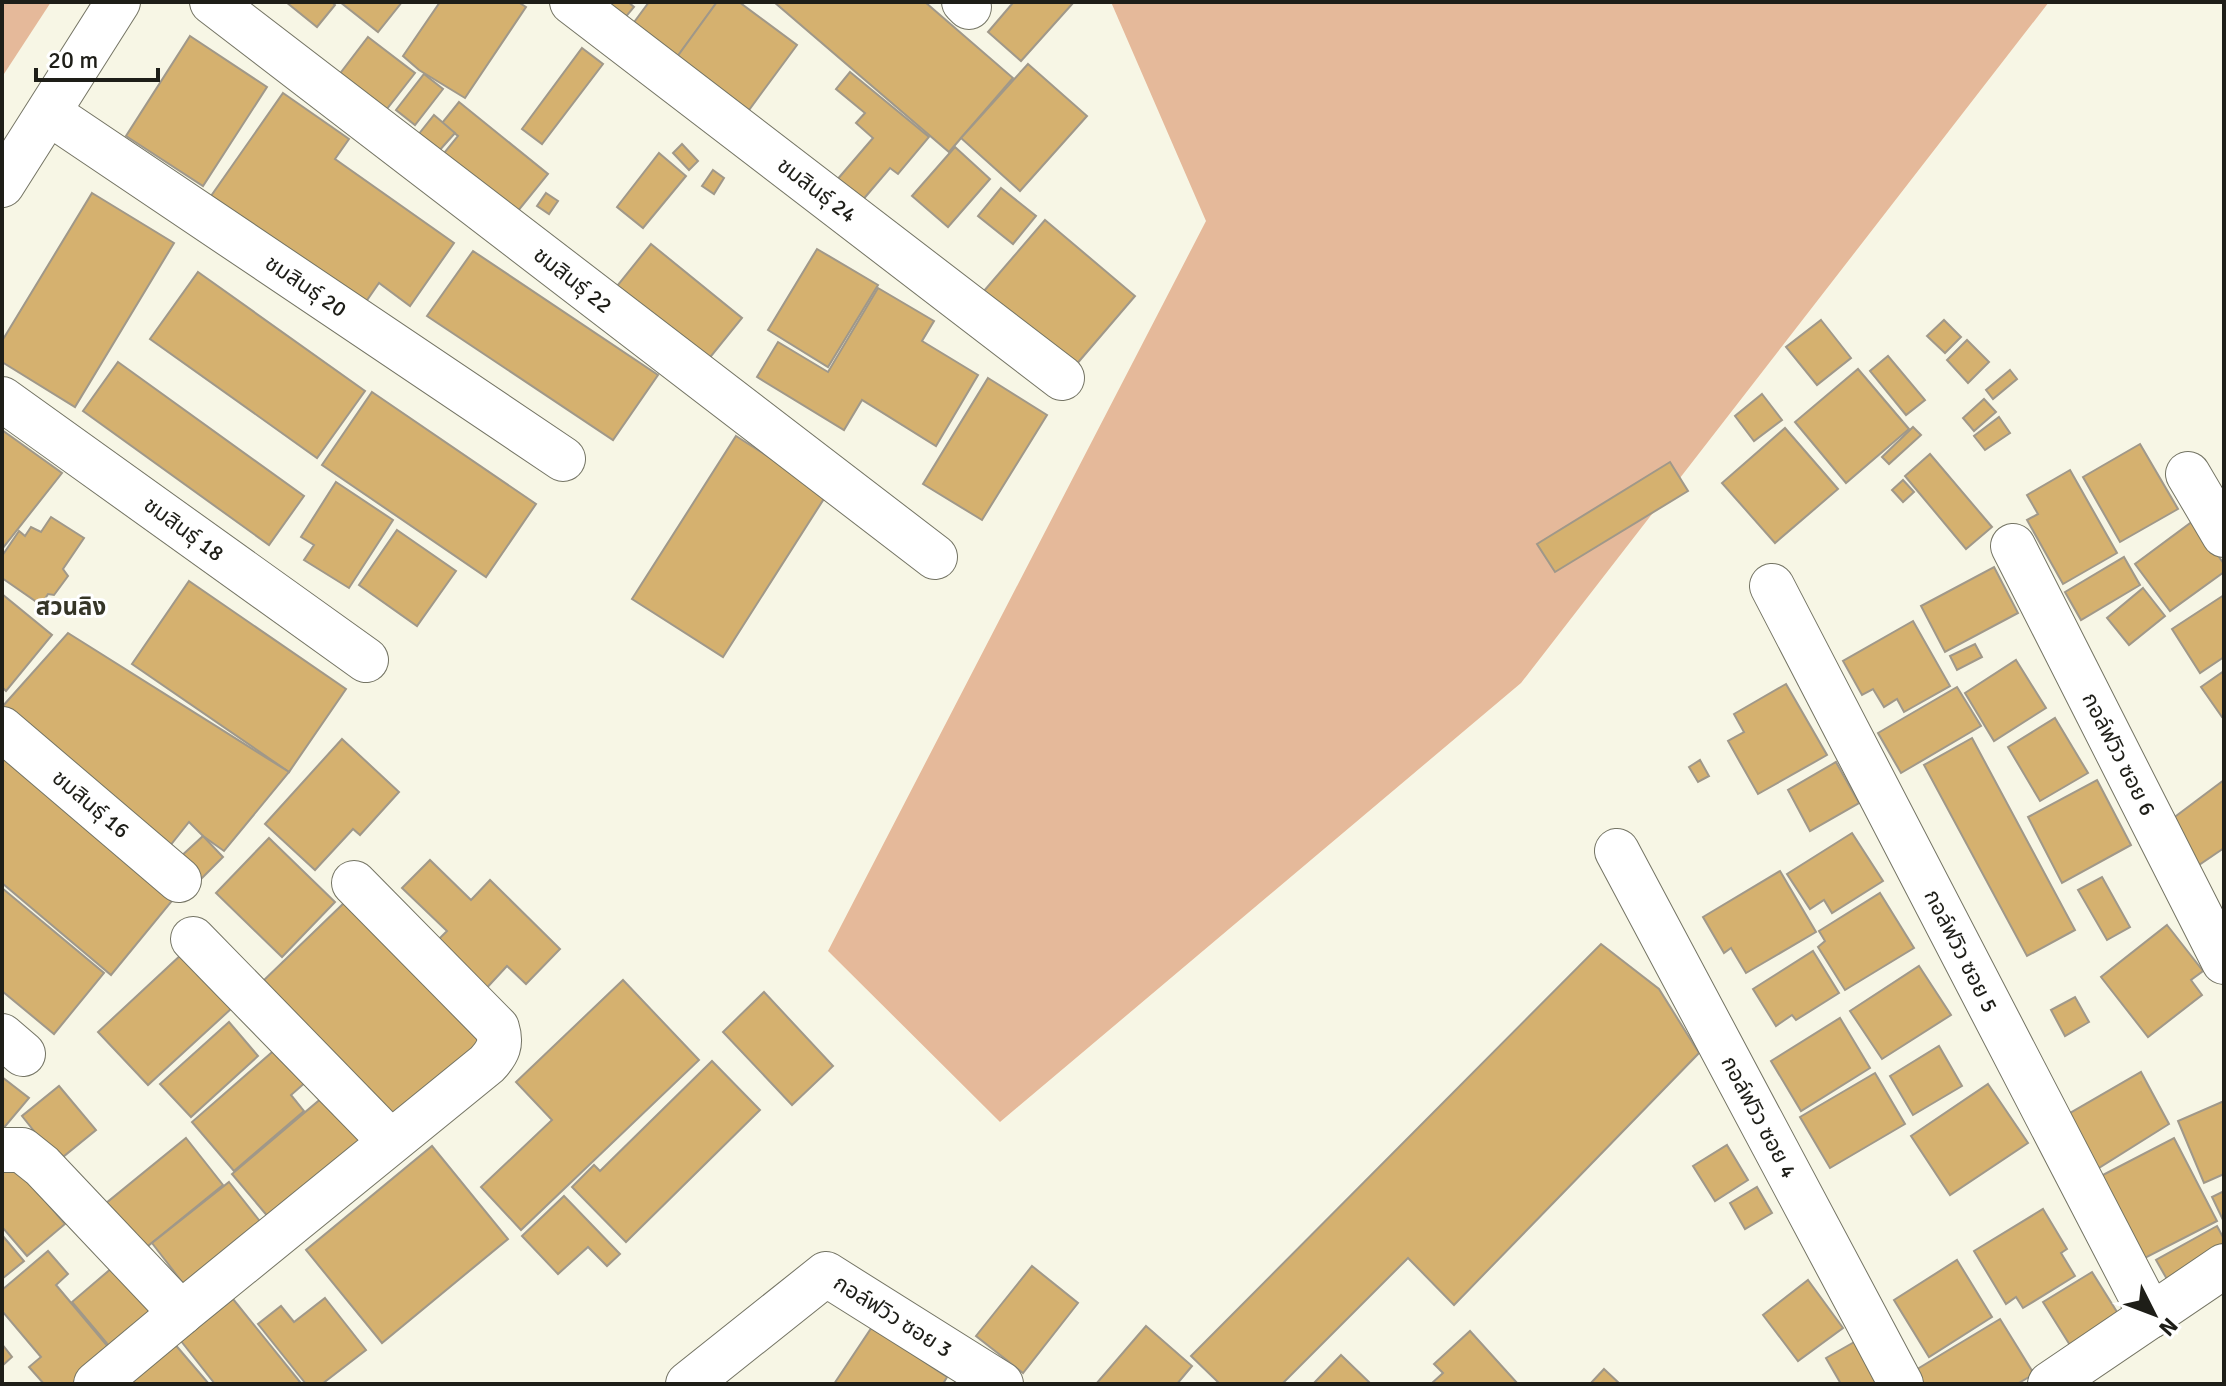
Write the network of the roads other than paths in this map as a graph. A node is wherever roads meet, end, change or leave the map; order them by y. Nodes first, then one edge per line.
1 (118, 2) edge
2 (212, 2) edge
3 (572, 2) edge
4 (49, 113) junction
5 (2, 185) edge
6 (1062, 378) dead end
7 (2, 399) edge
8 (563, 459) dead end
9 (2188, 474) dead end
10 (2224, 535) edge
11 (2013, 546) dead end
12 (935, 557) dead end
13 (1772, 586) dead end
14 (366, 660) dead end
15 (2, 729) edge
16 (1617, 851) dead end
17 (179, 880) dead end
18 (354, 883) dead end
19 (193, 939) dead end
20 (2224, 962) edge
21 (390, 1141) junction
22 (2, 1150) edge
23 (2224, 1266) edge
24 (181, 1313) junction
25 (2151, 1316) junction
26 (693, 1383) edge
27 (96, 1384) edge
28 (1001, 1384) edge
29 (1901, 1384) edge
30 (2050, 1384) edge

1 - 4 street
2 - 12 street, ชมสินธุ์ 22
3 - 6 street, ชมสินธุ์ 24
4 - 5 street
4 - 8 street, ชมสินธุ์ 20
7 - 14 street, ชมสินธุ์ 18
9 - 10 street
11 - 20 street, กอล์ฟวิว ซอย 6
13 - 25 street, กอล์ฟวิว ซอย 5
15 - 17 street, ชมสินธุ์ 16
16 - 29 street, กอล์ฟวิว ซอย 4
18 - 21 street
19 - 21 street
21 - 24 street
22 - 24 street
23 - 25 street
24 - 27 street
25 - 30 street
26 - 28 street, กอล์ฟวิว ซอย 3

